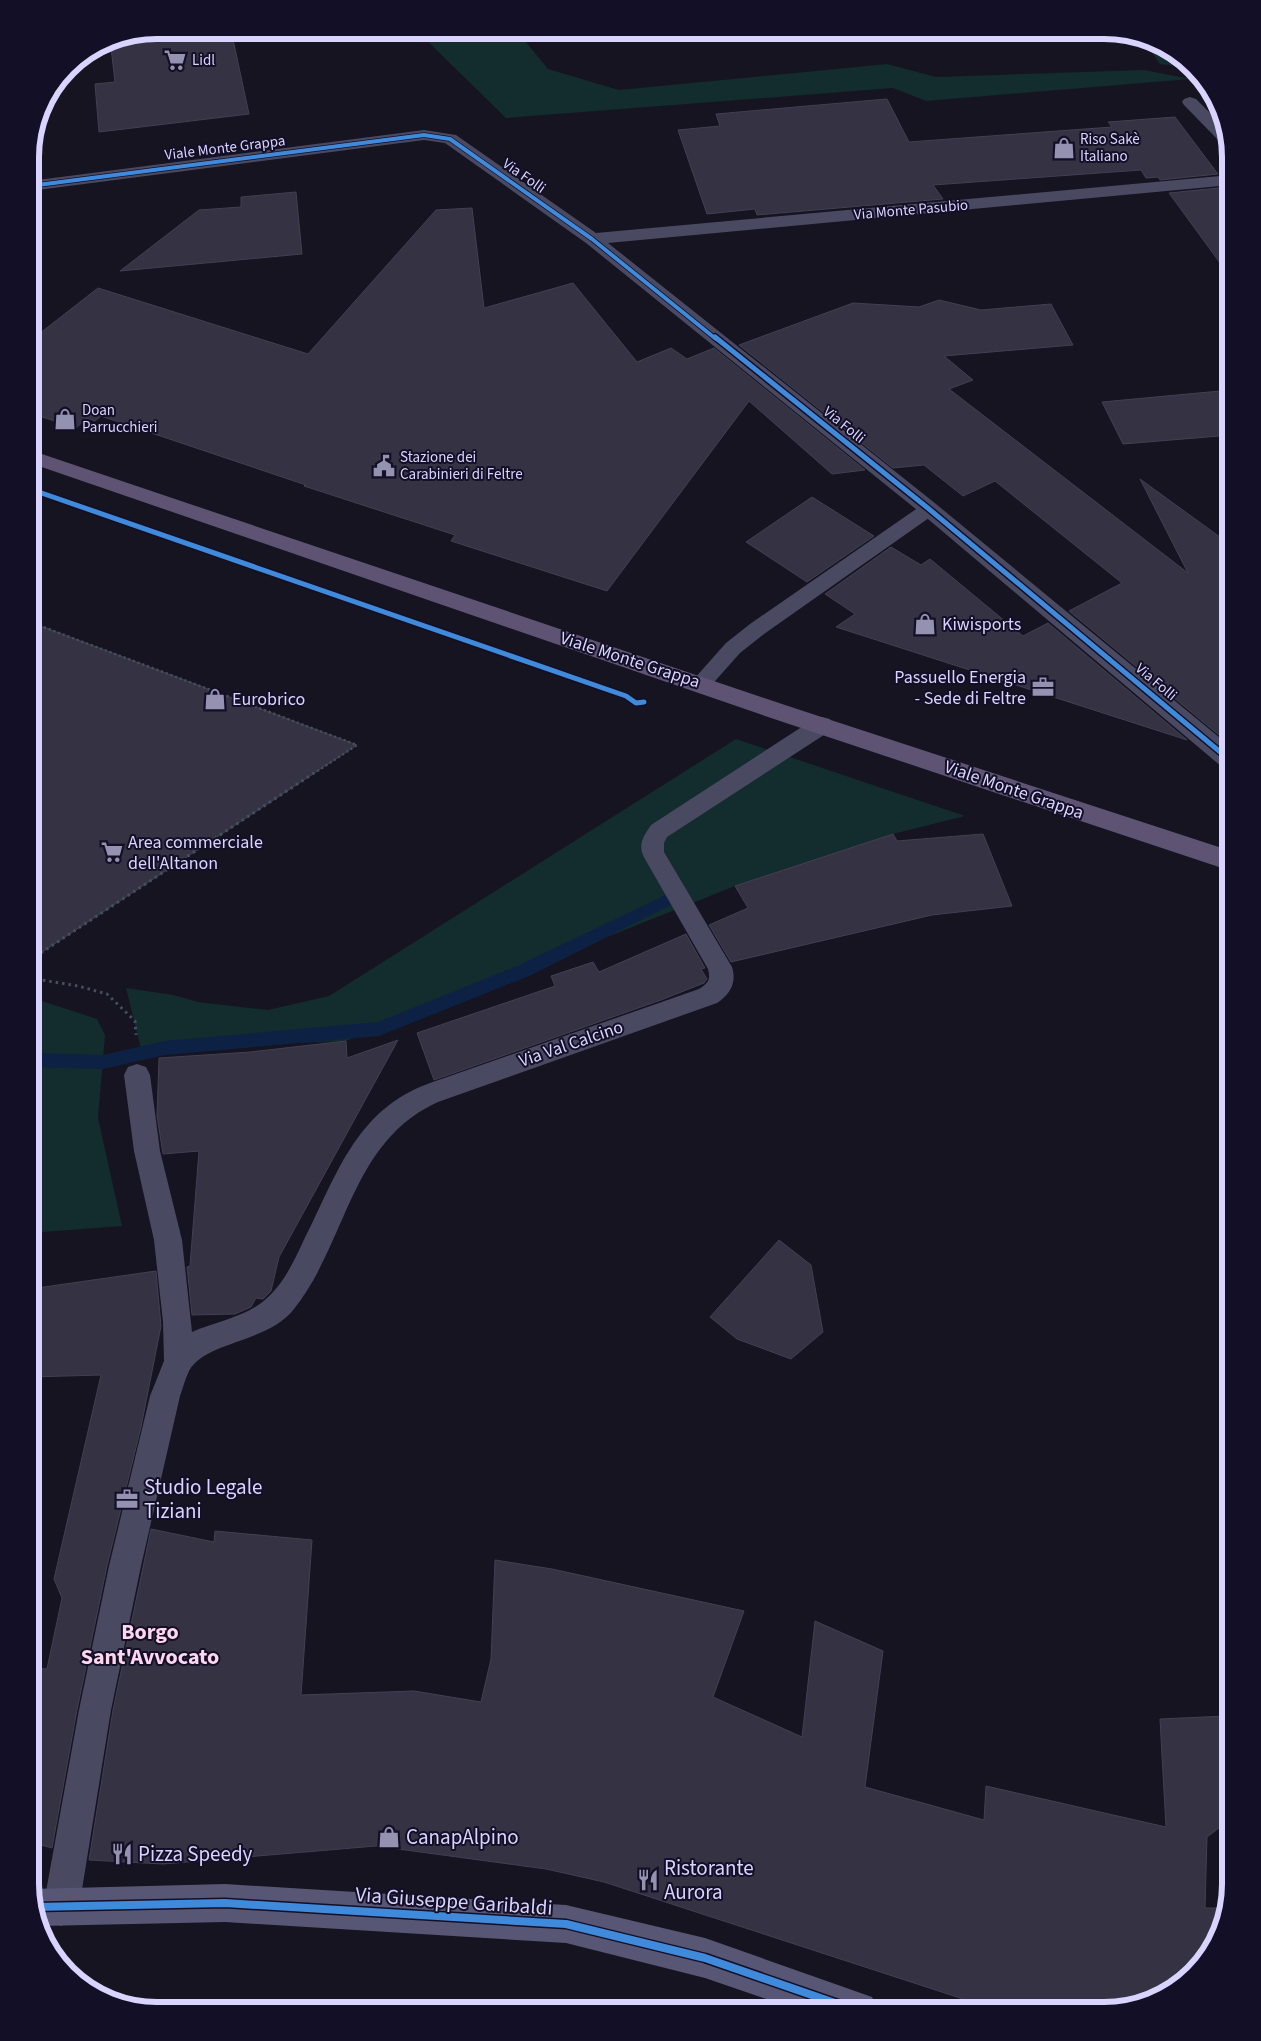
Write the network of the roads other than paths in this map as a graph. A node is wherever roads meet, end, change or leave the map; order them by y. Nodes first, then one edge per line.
1 (1190, 102) dead end
2 (1219, 131) edge
3 (424, 135) joint
4 (1222, 181) edge
5 (39, 185) edge
6 (592, 239) junction
7 (39, 459) edge
8 (929, 509) junction
9 (701, 684) junction
10 (822, 724) junction
11 (1222, 753) edge
12 (1222, 858) edge
13 (138, 1075) dead end
14 (178, 1361) junction
15 (48, 1907) edge
16 (832, 2002) edge

1 - 2 street
3 - 5 street, Viale Monte Grappa
3 - 6 street, Via Folli
4 - 6 street, Via Monte Pasubio
6 - 8 street, Via Folli
7 - 9 main road, Viale Monte Grappa
8 - 9 lane
8 - 11 street, Via Folli
9 - 10 main road, Viale Monte Grappa
10 - 12 main road, Viale Monte Grappa
10 - 14 lane, Via Val Calcino
13 - 14 lane
14 - 15 lane
15 - 16 street, Via Giuseppe Garibaldi

